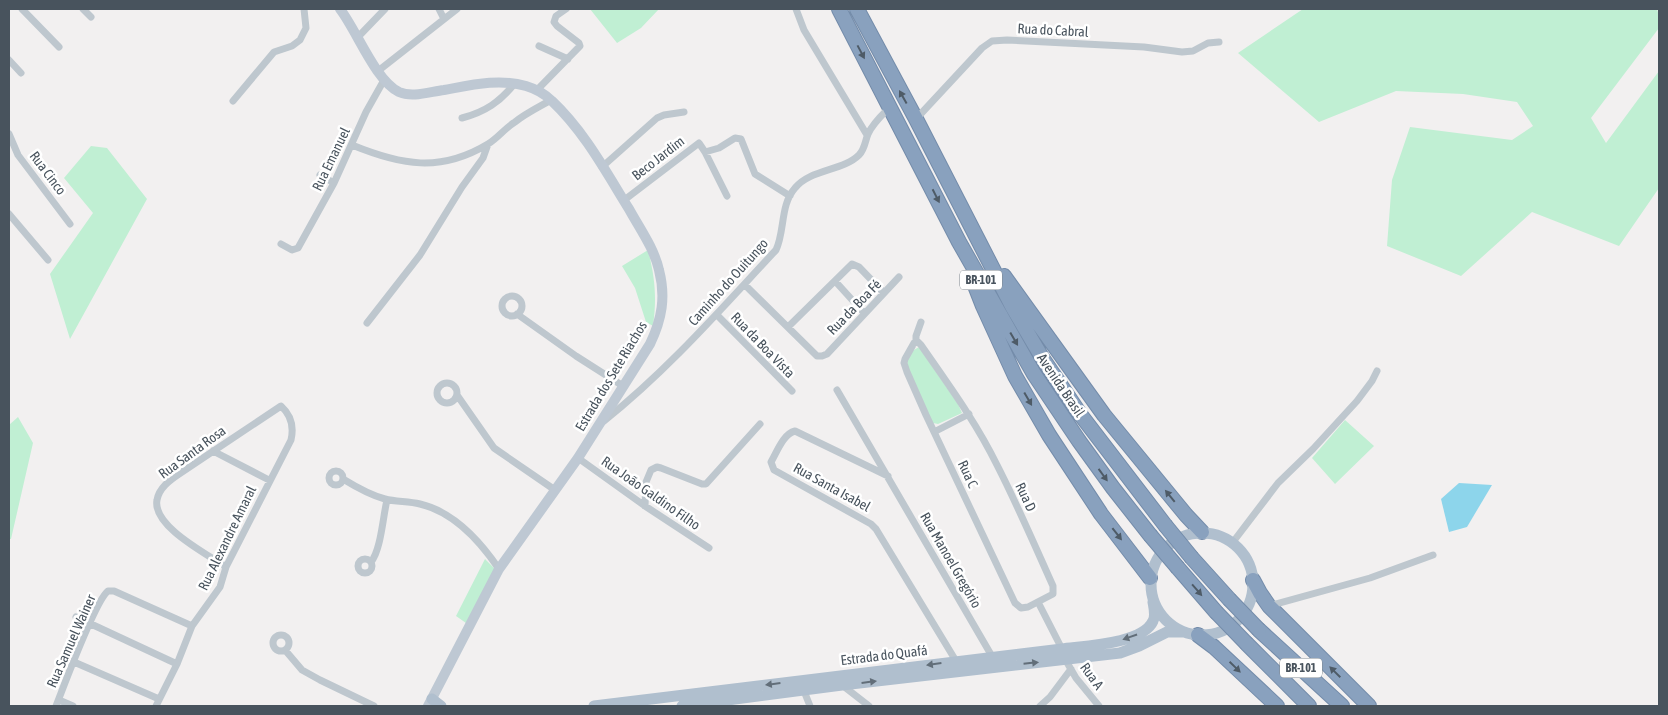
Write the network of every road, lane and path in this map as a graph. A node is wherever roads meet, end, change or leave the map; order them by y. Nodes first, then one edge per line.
1 (22, 9) edge
2 (83, 9) edge
3 (304, 9) edge
4 (340, 9) edge
5 (385, 9) edge
6 (439, 9) edge
7 (457, 9) edge
8 (566, 9) edge
9 (796, 9) edge
10 (839, 9) edge
11 (857, 9) edge
12 (91, 17) dead end
13 (444, 18) junction
14 (358, 36) junction
15 (1219, 42) dead end
16 (59, 46) dead end
17 (539, 46) dead end
18 (568, 59) junction
19 (9, 60) edge
20 (378, 71) junction
21 (21, 74) dead end
22 (384, 80) junction
23 (515, 83) junction
24 (538, 90) junction
25 (551, 100) junction
26 (233, 101) dead end
27 (890, 107) junction
28 (684, 112) dead end
29 (462, 118) dead end
30 (916, 119) junction
31 (9, 134) edge
32 (867, 136) junction
33 (488, 144) junction
34 (352, 145) junction
35 (705, 152) junction
36 (602, 168) junction
37 (320, 175) dead end
38 (334, 183) junction
39 (727, 196) dead end
40 (790, 196) junction
41 (623, 201) junction
42 (9, 214) edge
43 (70, 224) dead end
44 (970, 226) junction
45 (960, 242) junction
46 (282, 244) dead end
47 (48, 260) dead end
48 (899, 278) dead end
49 (834, 281) junction
50 (744, 285) junction
51 (884, 293) junction
52 (864, 313) junction
53 (517, 314) dead end
54 (717, 315) junction
55 (921, 322) dead end
56 (367, 323) dead end
57 (788, 327) junction
58 (915, 342) junction
59 (1377, 371) dead end
60 (623, 386) junction
61 (837, 390) dead end
62 (792, 391) dead end
63 (457, 395) dead end
64 (281, 406) joint
65 (969, 414) junction
66 (600, 424) junction
67 (760, 424) dead end
68 (934, 432) junction
69 (213, 451) junction
70 (578, 458) junction
71 (888, 476) junction
72 (343, 479) dead end
73 (269, 480) junction
74 (555, 490) junction
75 (387, 500) junction
76 (645, 506) junction
77 (1202, 532) junction
78 (1233, 542) junction
79 (710, 548) dead end
80 (1433, 555) dead end
81 (371, 562) dead end
82 (226, 566) junction
83 (499, 569) junction
84 (1150, 578) junction
85 (1253, 580) junction
86 (1038, 602) junction
87 (1153, 602) junction
88 (1269, 606) junction
89 (76, 617) dead end
90 (89, 624) junction
91 (192, 626) junction
92 (1182, 632) junction
93 (1198, 635) junction
94 (285, 650) dead end
95 (993, 658) junction
96 (1066, 659) junction
97 (956, 661) junction
98 (74, 662) junction
99 (177, 664) junction
100 (842, 685) junction
101 (804, 691) junction
102 (57, 703) edge
103 (157, 703) edge
104 (730, 703) edge
105 (434, 704) edge
106 (1271, 704) edge
107 (73, 706) edge
108 (374, 706) edge
109 (594, 706) edge
110 (682, 706) edge
111 (810, 706) edge
112 (869, 706) edge
113 (1040, 706) edge
114 (1099, 706) edge
115 (1309, 706) edge
116 (1342, 706) edge
117 (1369, 706) edge

1 - 16 street
2 - 12 street
3 - 26 street
4 - 14 street, Estrada dos Sete Riachos
5 - 14 street
6 - 13 street
7 - 13 street
8 - 18 street
9 - 32 street
10 -> 27 highway, Avenida Brasil / BR-101
30 -> 11 highway, Avenida Brasil / BR-101
13 - 20 street
14 - 20 street, Estrada dos Sete Riachos
15 - 30 street, Rua do Cabral
17 - 18 street
18 - 24 street
19 - 21 street
20 - 22 street, Estrada dos Sete Riachos
22 - 23 street, Estrada dos Sete Riachos
22 - 34 street, Rua Emanuel
23 - 24 street, Estrada dos Sete Riachos
23 - 29 street
24 - 25 street, Estrada dos Sete Riachos
25 - 33 street
25 - 36 street, Estrada dos Sete Riachos
27 - 32 street, Caminho do Ouitungo
27 -> 45 highway, Avenida Brasil / BR-101
28 - 36 street
30 - 44 highway, Avenida Brasil / BR-101
31 - 43 street, Rua Cinco
32 - 40 street, Caminho do Ouitungo
33 - 34 street
33 - 56 street
34 - 38 street, Rua Emanuel
35 - 39 street, Beco Jardim
35 - 40 street, Beco Jardim
35 - 41 street, Beco Jardim
36 - 41 street, Estrada dos Sete Riachos
37 - 38 street
38 - 46 street, Rua Emanuel
40 - 50 street, Caminho do Ouitungo
41 - 60 street, Estrada dos Sete Riachos
42 - 47 street
77 -> 44 highway
44 - 116 highway, Avenida Brasil / BR-101, bridge
45 -> 84 highway
45 -> 115 highway, Avenida Brasil / BR-101, bridge
48 - 51 street, Rua da Boa Fé
49 - 51 street
49 - 52 street
49 - 57 street
50 - 54 street, Caminho do Ouitungo
50 - 57 street
51 - 52 street, Rua da Boa Fé
52 - 57 street, Rua da Boa Fé
53 - 60 street
54 - 62 street, Rua da Boa Vista
54 - 66 street, Caminho do Ouitungo
55 - 58 street
58 - 65 street, Rua D
58 - 68 street, Rua C
59 - 78 street
60 - 66 street, Estrada dos Sete Riachos
61 - 71 street, Rua Manoel Gregório
63 - 74 street
64 - 69 street, Rua Santa Rosa
64 - 73 street, Rua Alexandre Amaral
65 - 68 street
65 - 86 street, Rua D
66 - 70 street, Estrada dos Sete Riachos
67 - 76 street
68 - 86 street, Rua C
69 - 73 street
69 - 82 street, Rua Santa Rosa
70 - 74 street, Estrada dos Sete Riachos
70 - 76 street, Rua João Galdino Filho
71 - 95 street, Rua Manoel Gregório
71 - 97 street, Rua Santa Isabel
72 - 75 street
73 - 82 street, Rua Alexandre Amaral
74 - 83 street, Estrada dos Sete Riachos
75 - 81 street
75 - 83 street
76 - 79 street, Rua João Galdino Filho
77 - 78 main road
77 - 84 main road
78 - 85 main road
80 - 88 street
82 - 91 street, Rua Alexandre Amaral
83 - 105 street, Estrada dos Sete Riachos
84 - 87 main road
85 - 88 highway
85 - 93 main road
86 - 96 street, Rua A
87 - 92 main road
87 -> 96 main road, Estrada do Quafá
117 -> 88 highway
89 - 90 street
90 - 91 street, Rua Samuel Wainer
90 - 98 street, Rua Samuel Wainer
90 - 99 street
91 - 99 street, Rua Alexandre Amaral
92 - 93 main road
92 - 96 main road, Estrada do Quafá
93 -> 106 highway
94 - 108 street
95 - 96 main road, Estrada do Quafá
95 - 97 main road, Estrada do Quafá
100 -> 96 main road, Estrada do Quafá
96 - 113 street
96 - 114 street, Rua A
97 -> 109 main road, Estrada do Quafá
98 - 102 street, Rua Samuel Wainer
98 - 103 street
99 - 103 street, Rua Alexandre Amaral
100 - 101 main road, Estrada do Quafá
100 - 112 street
101 - 104 main road, Estrada do Quafá
101 - 111 street
102 - 107 street
104 - 110 main road, Estrada do Quafá

